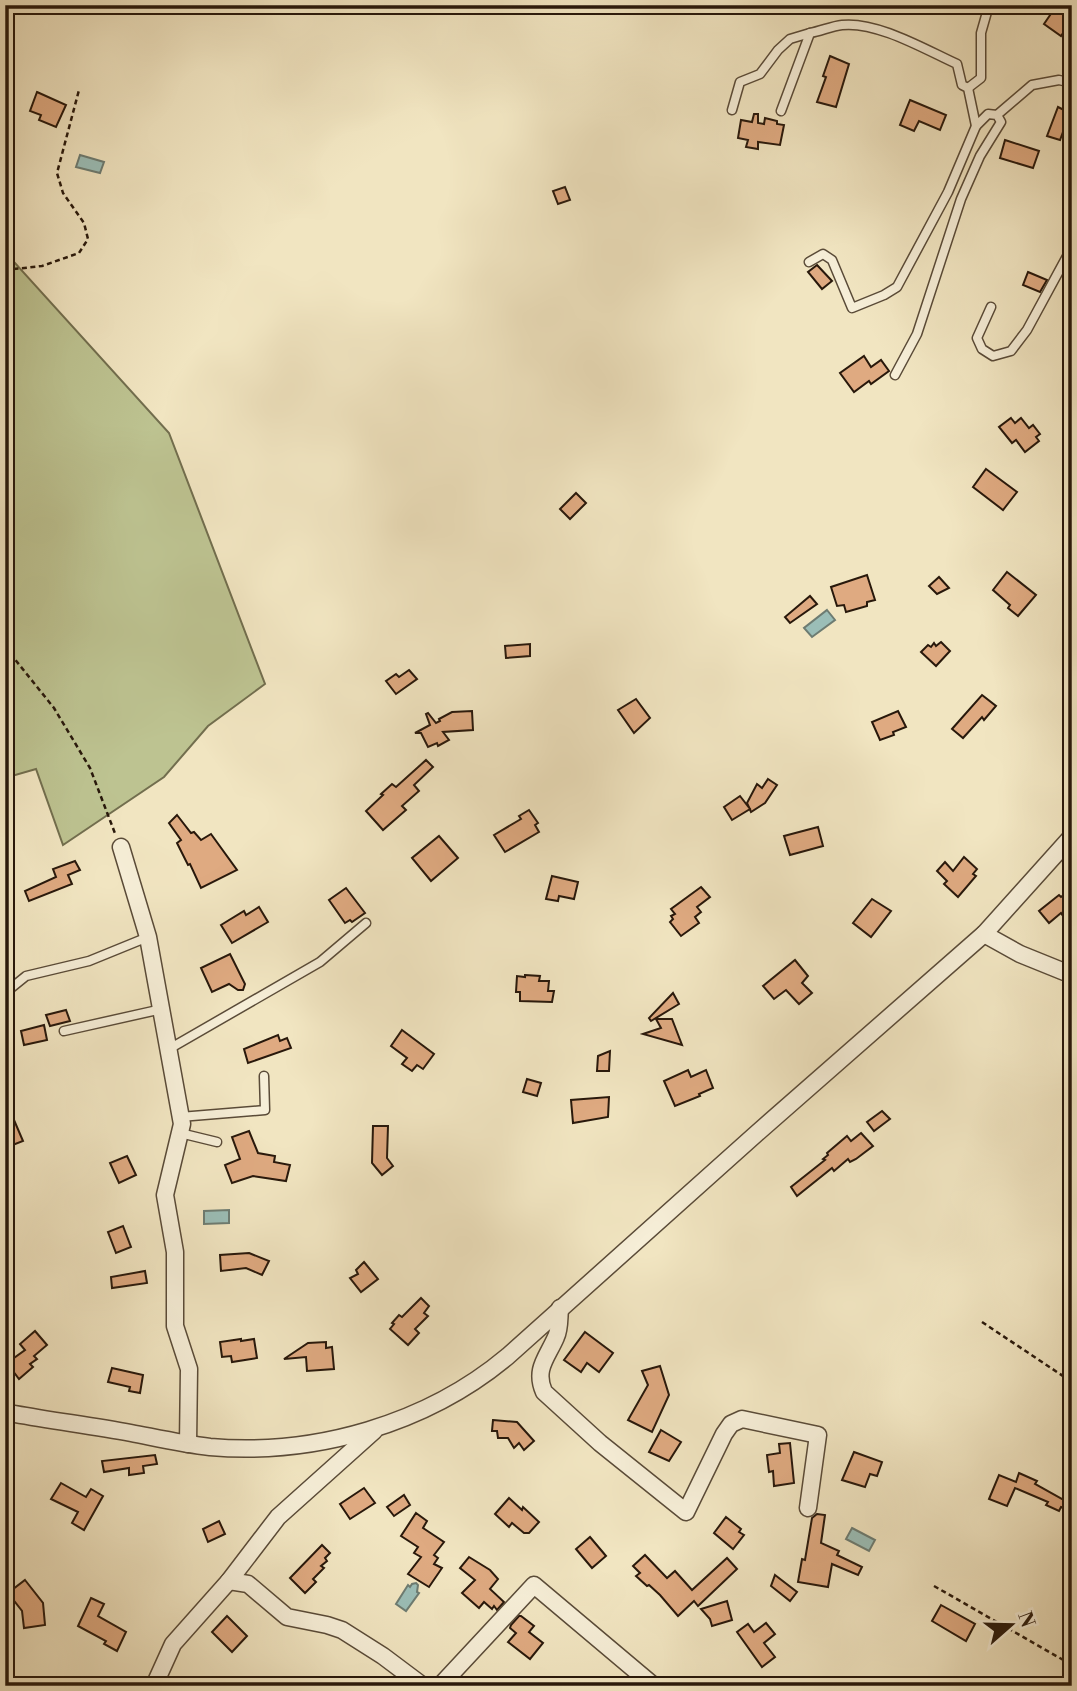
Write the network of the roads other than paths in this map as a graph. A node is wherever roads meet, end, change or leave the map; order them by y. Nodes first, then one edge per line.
1 (989, 5) edge
2 (810, 33) junction
3 (1072, 83) edge
4 (968, 89) junction
5 (732, 110) dead end
6 (781, 111) dead end
7 (997, 114) junction
8 (976, 126) junction
9 (1072, 247) edge
10 (809, 262) dead end
11 (991, 307) dead end
12 (895, 375) dead end
13 (1072, 836) edge
14 (121, 847) road end
15 (366, 923) dead end
16 (984, 934) junction
17 (148, 937) junction
18 (1072, 971) edge
19 (5, 993) edge
20 (162, 1009) junction
21 (64, 1031) dead end
22 (169, 1049) junction
23 (264, 1076) dead end
24 (180, 1125) junction
25 (217, 1142) dead end
26 (560, 1308) junction
27 (5, 1414) edge
28 (379, 1427) junction
29 (188, 1444) junction
30 (808, 1508) dead end
31 (229, 1581) junction
32 (154, 1686) edge
33 (423, 1686) edge
34 (440, 1686) edge
35 (654, 1686) edge

1 - 4 lane
2 - 4 lane
2 - 5 lane
2 - 6 lane
3 - 7 lane
4 - 8 lane
7 - 8 lane
7 - 12 lane
8 - 10 lane
9 - 11 lane
13 - 16 street
14 - 17 street
15 - 22 lane
16 - 18 street
16 - 26 street
17 - 19 lane
17 - 20 street
20 - 21 lane
20 - 22 street
22 - 24 street
23 - 24 lane
24 - 25 lane
24 - 29 street
26 - 28 street
26 - 30 street
27 - 29 street
28 - 29 street
28 - 31 street
31 - 32 street
31 - 33 street
34 - 35 street

